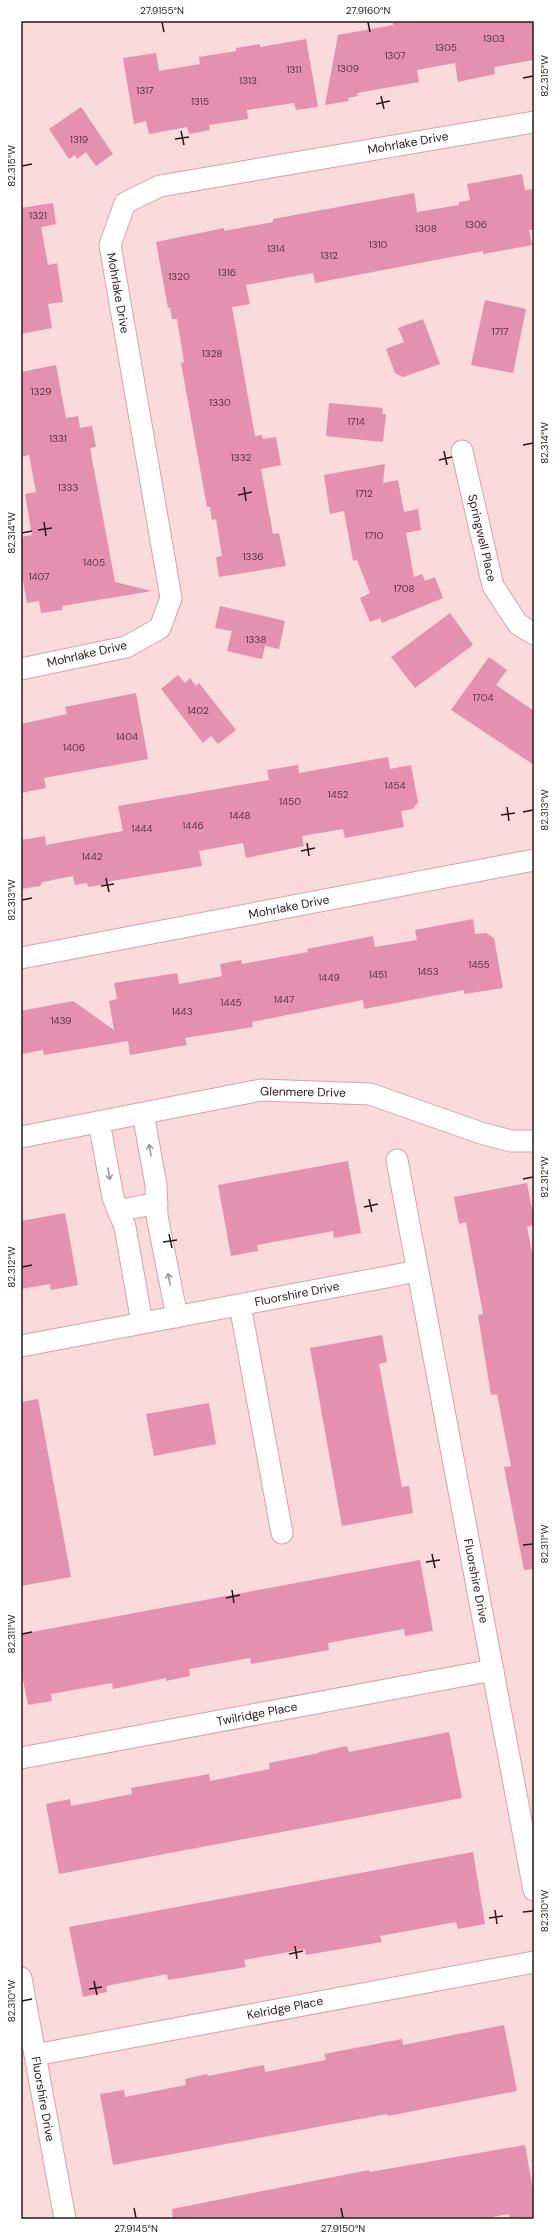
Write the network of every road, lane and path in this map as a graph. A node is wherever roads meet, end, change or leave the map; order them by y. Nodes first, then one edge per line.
1 (534, 122) edge
2 (462, 451) dead end
3 (534, 634) edge
4 (21, 669) edge
5 (534, 860) edge
6 (21, 958) edge
7 (143, 1113) junction
8 (99, 1122) junction
9 (21, 1136) edge
10 (534, 1141) edge
11 (397, 1160) dead end
12 (157, 1203) junction
13 (118, 1211) junction
14 (418, 1272) junction
15 (240, 1305) junction
16 (177, 1317) junction
17 (142, 1323) junction
18 (21, 1346) edge
19 (282, 1533) dead end
20 (493, 1670) junction
21 (21, 1758) edge
22 (534, 1890) edge
23 (534, 1962) edge
24 (21, 1978) edge
25 (35, 2055) junction
26 (65, 2219) edge

1 - 4 street, Mohrlake Drive
2 - 3 street, Springwell Place
5 - 6 street, Mohrlake Drive
7 - 8 street, Glenmere Drive
7 - 10 street, Glenmere Drive
12 -> 7 street
8 - 9 street, Glenmere Drive
8 -> 13 street
11 - 14 street, Fluorshire Drive
12 - 13 street
16 -> 12 street
13 - 17 street
14 - 15 street, Fluorshire Drive
14 - 20 street, Fluorshire Drive
15 - 16 street, Fluorshire Drive
15 - 19 street
16 - 17 street, Fluorshire Drive
17 - 18 street, Fluorshire Drive
20 - 21 street, Twilridge Place
20 - 22 street, Fluorshire Drive
23 - 25 street, Kelridge Place
24 - 25 street, Fluorshire Drive
25 - 26 street, Fluorshire Drive

